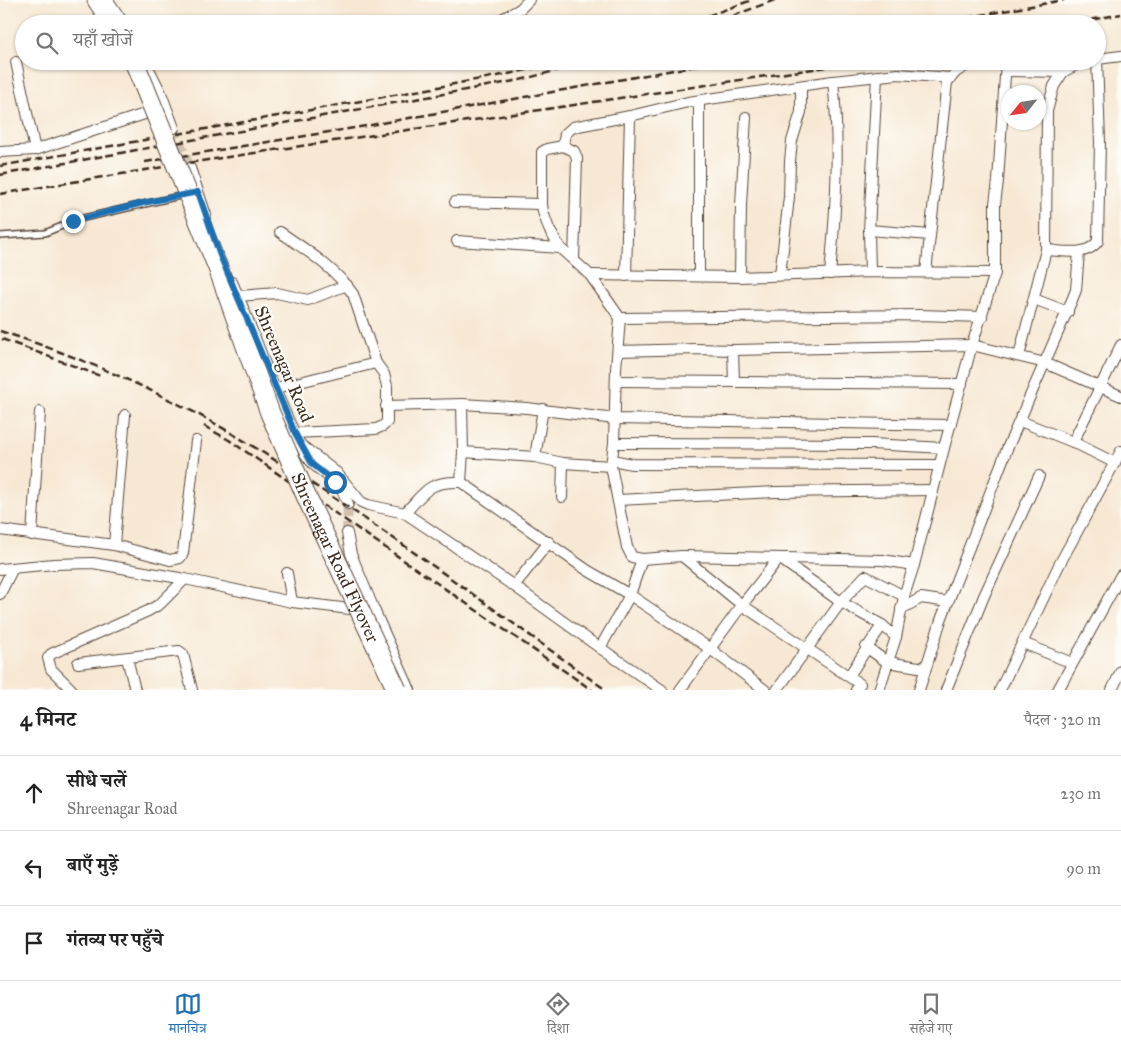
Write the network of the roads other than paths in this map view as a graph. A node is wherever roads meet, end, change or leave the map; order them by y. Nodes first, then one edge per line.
1 (87, 0) edge
2 (97, 0) edge
3 (108, 0) edge
4 (529, 0) edge
5 (96, 15) edge
6 (107, 15) edge
7 (118, 15) edge
8 (510, 15) edge
9 (1121, 56) edge
10 (1106, 57) edge
11 (18, 70) edge
12 (129, 70) edge
13 (138, 70) edge
14 (150, 70) edge
15 (959, 70) edge
16 (1006, 70) edge
17 (1044, 70) edge
18 (1067, 70) edge
19 (1098, 70) edge
20 (1063, 72) junction
21 (877, 76) junction
22 (951, 78) junction
23 (833, 82) junction
24 (801, 86) junction
25 (699, 101) junction
26 (166, 107) junction
27 (146, 113) junction
28 (630, 116) junction
29 (746, 117) dead end
30 (174, 128) tunnel mouth
31 (563, 146) junction
32 (35, 150) junction
33 (0, 152) edge
34 (190, 168) tunnel mouth
35 (198, 192) junction
36 (455, 202) dead end
37 (542, 204) junction
38 (869, 230) junction
39 (280, 232) dead end
40 (930, 235) junction
41 (0, 236) edge
42 (457, 241) dead end
43 (560, 248) junction
44 (1046, 250) junction
45 (1079, 252) junction
46 (574, 260) junction
47 (870, 272) junction
48 (926, 272) junction
49 (830, 274) junction
50 (996, 274) junction
51 (590, 275) junction
52 (780, 275) junction
53 (626, 276) junction
54 (699, 276) junction
55 (740, 277) junction
56 (347, 285) junction
57 (238, 296) junction
58 (1034, 299) junction
59 (1068, 312) junction
60 (982, 317) junction
61 (620, 318) junction
62 (1121, 344) edge
63 (972, 345) junction
64 (733, 350) junction
65 (618, 351) junction
66 (1019, 356) junction
67 (1045, 363) junction
68 (376, 364) junction
69 (616, 381) junction
70 (734, 382) junction
71 (962, 384) junction
72 (1100, 386) junction
73 (276, 388) junction
74 (1121, 396) edge
75 (462, 404) junction
76 (386, 406) junction
77 (543, 409) junction
78 (40, 412) dead end
79 (125, 415) dead end
80 (615, 420) junction
81 (1020, 421) junction
82 (951, 425) junction
83 (295, 433) junction
84 (196, 441) dead end
85 (1073, 442) junction
86 (614, 443) junction
87 (301, 445) junction
88 (944, 448) junction
89 (1121, 451) edge
90 (462, 452) junction
91 (535, 457) junction
92 (1115, 462) junction
93 (563, 463) junction
94 (611, 463) junction
95 (939, 465) junction
96 (1040, 476) dead end
97 (460, 482) junction
98 (933, 490) junction
99 (562, 497) dead end
100 (618, 500) junction
101 (348, 504) tunnel mouth
102 (405, 513) junction
103 (0, 530) edge
104 (347, 533) tunnel mouth
105 (32, 535) junction
106 (549, 542) junction
107 (114, 545) junction
108 (682, 556) junction
109 (779, 558) junction
110 (642, 560) junction
111 (882, 560) junction
112 (914, 565) junction
113 (13, 568) junction
114 (0, 569) edge
115 (287, 573) dead end
116 (1121, 575) edge
117 (865, 576) junction
118 (185, 580) junction
119 (514, 586) junction
120 (0, 594) edge
121 (630, 595) junction
122 (904, 596) junction
123 (292, 602) junction
124 (841, 602) junction
125 (948, 602) junction
126 (742, 604) junction
127 (901, 609) junction
128 (375, 612) junction
129 (882, 625) junction
130 (896, 637) junction
131 (1023, 643) junction
132 (866, 647) junction
133 (600, 648) junction
134 (709, 648) junction
135 (808, 648) junction
136 (128, 658) junction
137 (887, 662) junction
138 (78, 663) dead end
139 (1072, 663) junction
140 (925, 668) junction
141 (1121, 671) edge
142 (849, 676) junction
143 (72, 690) edge
144 (136, 690) edge
145 (192, 690) edge
146 (405, 690) edge
147 (662, 690) edge
148 (680, 690) edge
149 (765, 690) edge
150 (777, 690) edge
151 (856, 690) edge
152 (879, 690) edge
153 (919, 690) edge
154 (946, 690) edge
155 (1000, 690) edge
156 (1058, 690) edge
157 (1112, 690) edge

1 - 5 street
2 - 6 highway
3 - 7 street
4 - 8 street
9 - 10 street
11 - 32 street
12 - 27 street
13 - 146 highway, Shreenagar Road Flyover, bridge
14 - 26 street
15 - 22 street
16 - 50 street
17 - 20 street
18 - 20 street
19 - 45 street
20 - 44 street
21 - 22 street
21 - 23 street
21 - 38 street
22 - 40 street
23 - 24 street
23 - 49 street
24 - 25 street
24 - 52 street
25 - 28 street
25 - 54 street
26 - 27 street
26 - 30 street
27 - 32 street
28 - 31 street
28 - 53 street
29 - 55 street
31 - 37 street
31 - 46 street
32 - 33 street
34 - 35 street, Shreenagar Road
35 - 41 lane
35 - 57 street, Shreenagar Road
36 - 37 street
37 - 43 street
38 - 40 street
38 - 47 street
39 - 56 street
40 - 48 street
42 - 43 street
43 - 46 street
44 - 45 street
44 - 58 street
45 - 59 street
46 - 51 street
47 - 48 street
47 - 49 street
48 - 50 street
49 - 52 street
50 - 60 street
51 - 53 street
51 - 61 street
52 - 55 street
53 - 54 street
54 - 55 street
56 - 57 street
56 - 68 street
57 - 73 street, Shreenagar Road
58 - 59 street
58 - 66 street
59 - 67 street
60 - 61 street
60 - 63 street
61 - 65 street
62 - 72 street
63 - 64 street
63 - 66 street
63 - 71 street
64 - 65 street
64 - 70 street
65 - 69 street
66 - 67 street
67 - 72 street
67 - 81 street
68 - 73 street
68 - 76 street
69 - 70 street
69 - 80 street
70 - 71 street
71 - 82 street
72 - 74 street
72 - 85 street
73 - 83 street, Shreenagar Road
75 - 76 street
75 - 77 street
75 - 90 street
76 - 83 street
77 - 80 street
77 - 91 street
78 - 105 street
79 - 107 street
80 - 82 street
80 - 86 street
81 - 85 street
81 - 125 street
82 - 88 street
83 - 87 street, Shreenagar Road
84 - 107 street
85 - 92 street
86 - 88 street
86 - 94 street
87 - 101 street, Shreenagar Road
87 - 102 street
88 - 95 street
89 - 92 street
90 - 91 street
90 - 97 street
91 - 93 street
92 - 131 street
93 - 94 street
93 - 99 street
94 - 95 street
94 - 100 street
95 - 98 street
96 - 154 street
97 - 102 street
97 - 106 street
98 - 100 street
98 - 112 street
100 - 110 street
102 - 119 street
103 - 105 street
104 - 128 street
105 - 107 street
106 - 119 street
106 - 121 street
108 - 109 street
108 - 110 street
108 - 126 street
109 - 111 street
109 - 124 street
109 - 126 street
110 - 121 street
111 - 112 street
111 - 117 street
112 - 122 street
113 - 114 street
113 - 118 street
113 - 120 street
115 - 123 street
116 - 139 street
117 - 122 street
117 - 124 street
118 - 123 street
118 - 143 street
119 - 133 street
121 - 133 street
121 - 134 street
122 - 127 street
123 - 128 street
124 - 129 street
124 - 135 street
125 - 127 street
125 - 140 street
126 - 134 street
126 - 135 street
127 - 130 street
128 - 146 street
129 - 130 street
129 - 132 street
130 - 137 street
131 - 139 street
131 - 155 street
132 - 137 street
132 - 142 street
133 - 147 street
134 - 148 street
134 - 149 street
135 - 142 street
135 - 150 street
136 - 138 street
136 - 144 street
136 - 145 street
137 - 140 street
137 - 152 street
139 - 156 street
140 - 153 street
141 - 157 street
142 - 151 street

